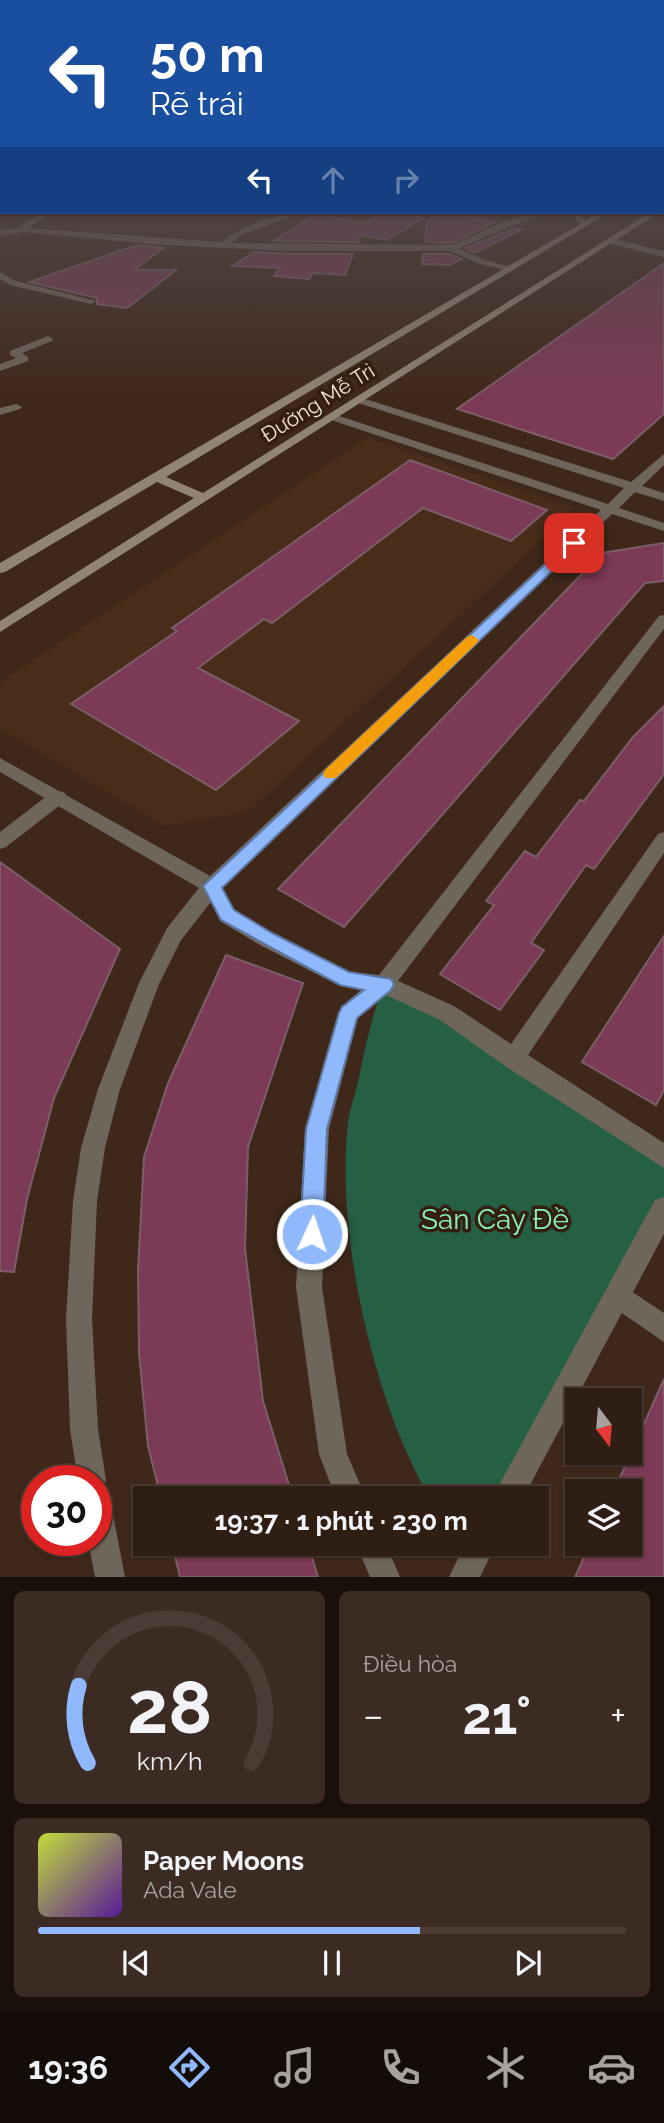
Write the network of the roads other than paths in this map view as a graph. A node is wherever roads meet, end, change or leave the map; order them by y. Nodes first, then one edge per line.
1 (466, 255) edge
2 (534, 255) edge
3 (589, 255) edge
4 (511, 268) junction
5 (0, 275) edge
6 (90, 301) dead end
7 (48, 338) dead end
8 (0, 368) edge
9 (359, 400) junction
10 (16, 407) dead end
11 (0, 412) edge
12 (332, 417) junction
13 (664, 458) edge
14 (156, 477) junction
15 (634, 487) junction
16 (664, 497) edge
17 (204, 498) junction
18 (611, 509) junction
19 (664, 527) edge
20 (0, 569) edge
21 (664, 619) edge
22 (0, 627) edge
23 (0, 764) edge
24 (58, 797) junction
25 (664, 839) edge
26 (0, 842) edge
27 (212, 886) junction
28 (384, 984) junction
29 (513, 1059) junction
30 (664, 1157) edge
31 (664, 1209) edge
32 (619, 1296) junction
33 (664, 1329) edge
34 (90, 1465) edge
35 (347, 1486) edge
36 (514, 1486) edge
37 (106, 1556) edge
38 (376, 1556) edge
39 (475, 1556) edge
40 (110, 1577) edge
41 (385, 1577) edge
42 (464, 1577) edge

1 - 4 street
2 - 4 main road, Đường Mễ Trì
3 - 9 main road, Đường Mễ Trì
4 - 14 main road, Đường Mễ Trì
5 - 6 street
7 - 8 street
9 - 12 main road, Đường Mễ Trì
9 - 15 street
10 - 11 street
12 - 17 main road, Đường Mễ Trì
12 - 18 street
13 - 15 street
14 - 17 main road
14 - 20 main road, Đường Mễ Trì
15 - 16 street
15 - 18 street
17 - 22 main road, Đường Mễ Trì
18 - 19 street
18 - 27 street
21 - 28 street
23 - 24 street
24 - 26 street
24 - 27 street
25 - 29 street
27 - 28 street
27 - 34 street
28 - 29 street
28 - 35 street
29 - 30 street
31 - 32 street
32 - 33 street
32 - 36 street
37 - 40 street
38 - 41 street
39 - 42 street

